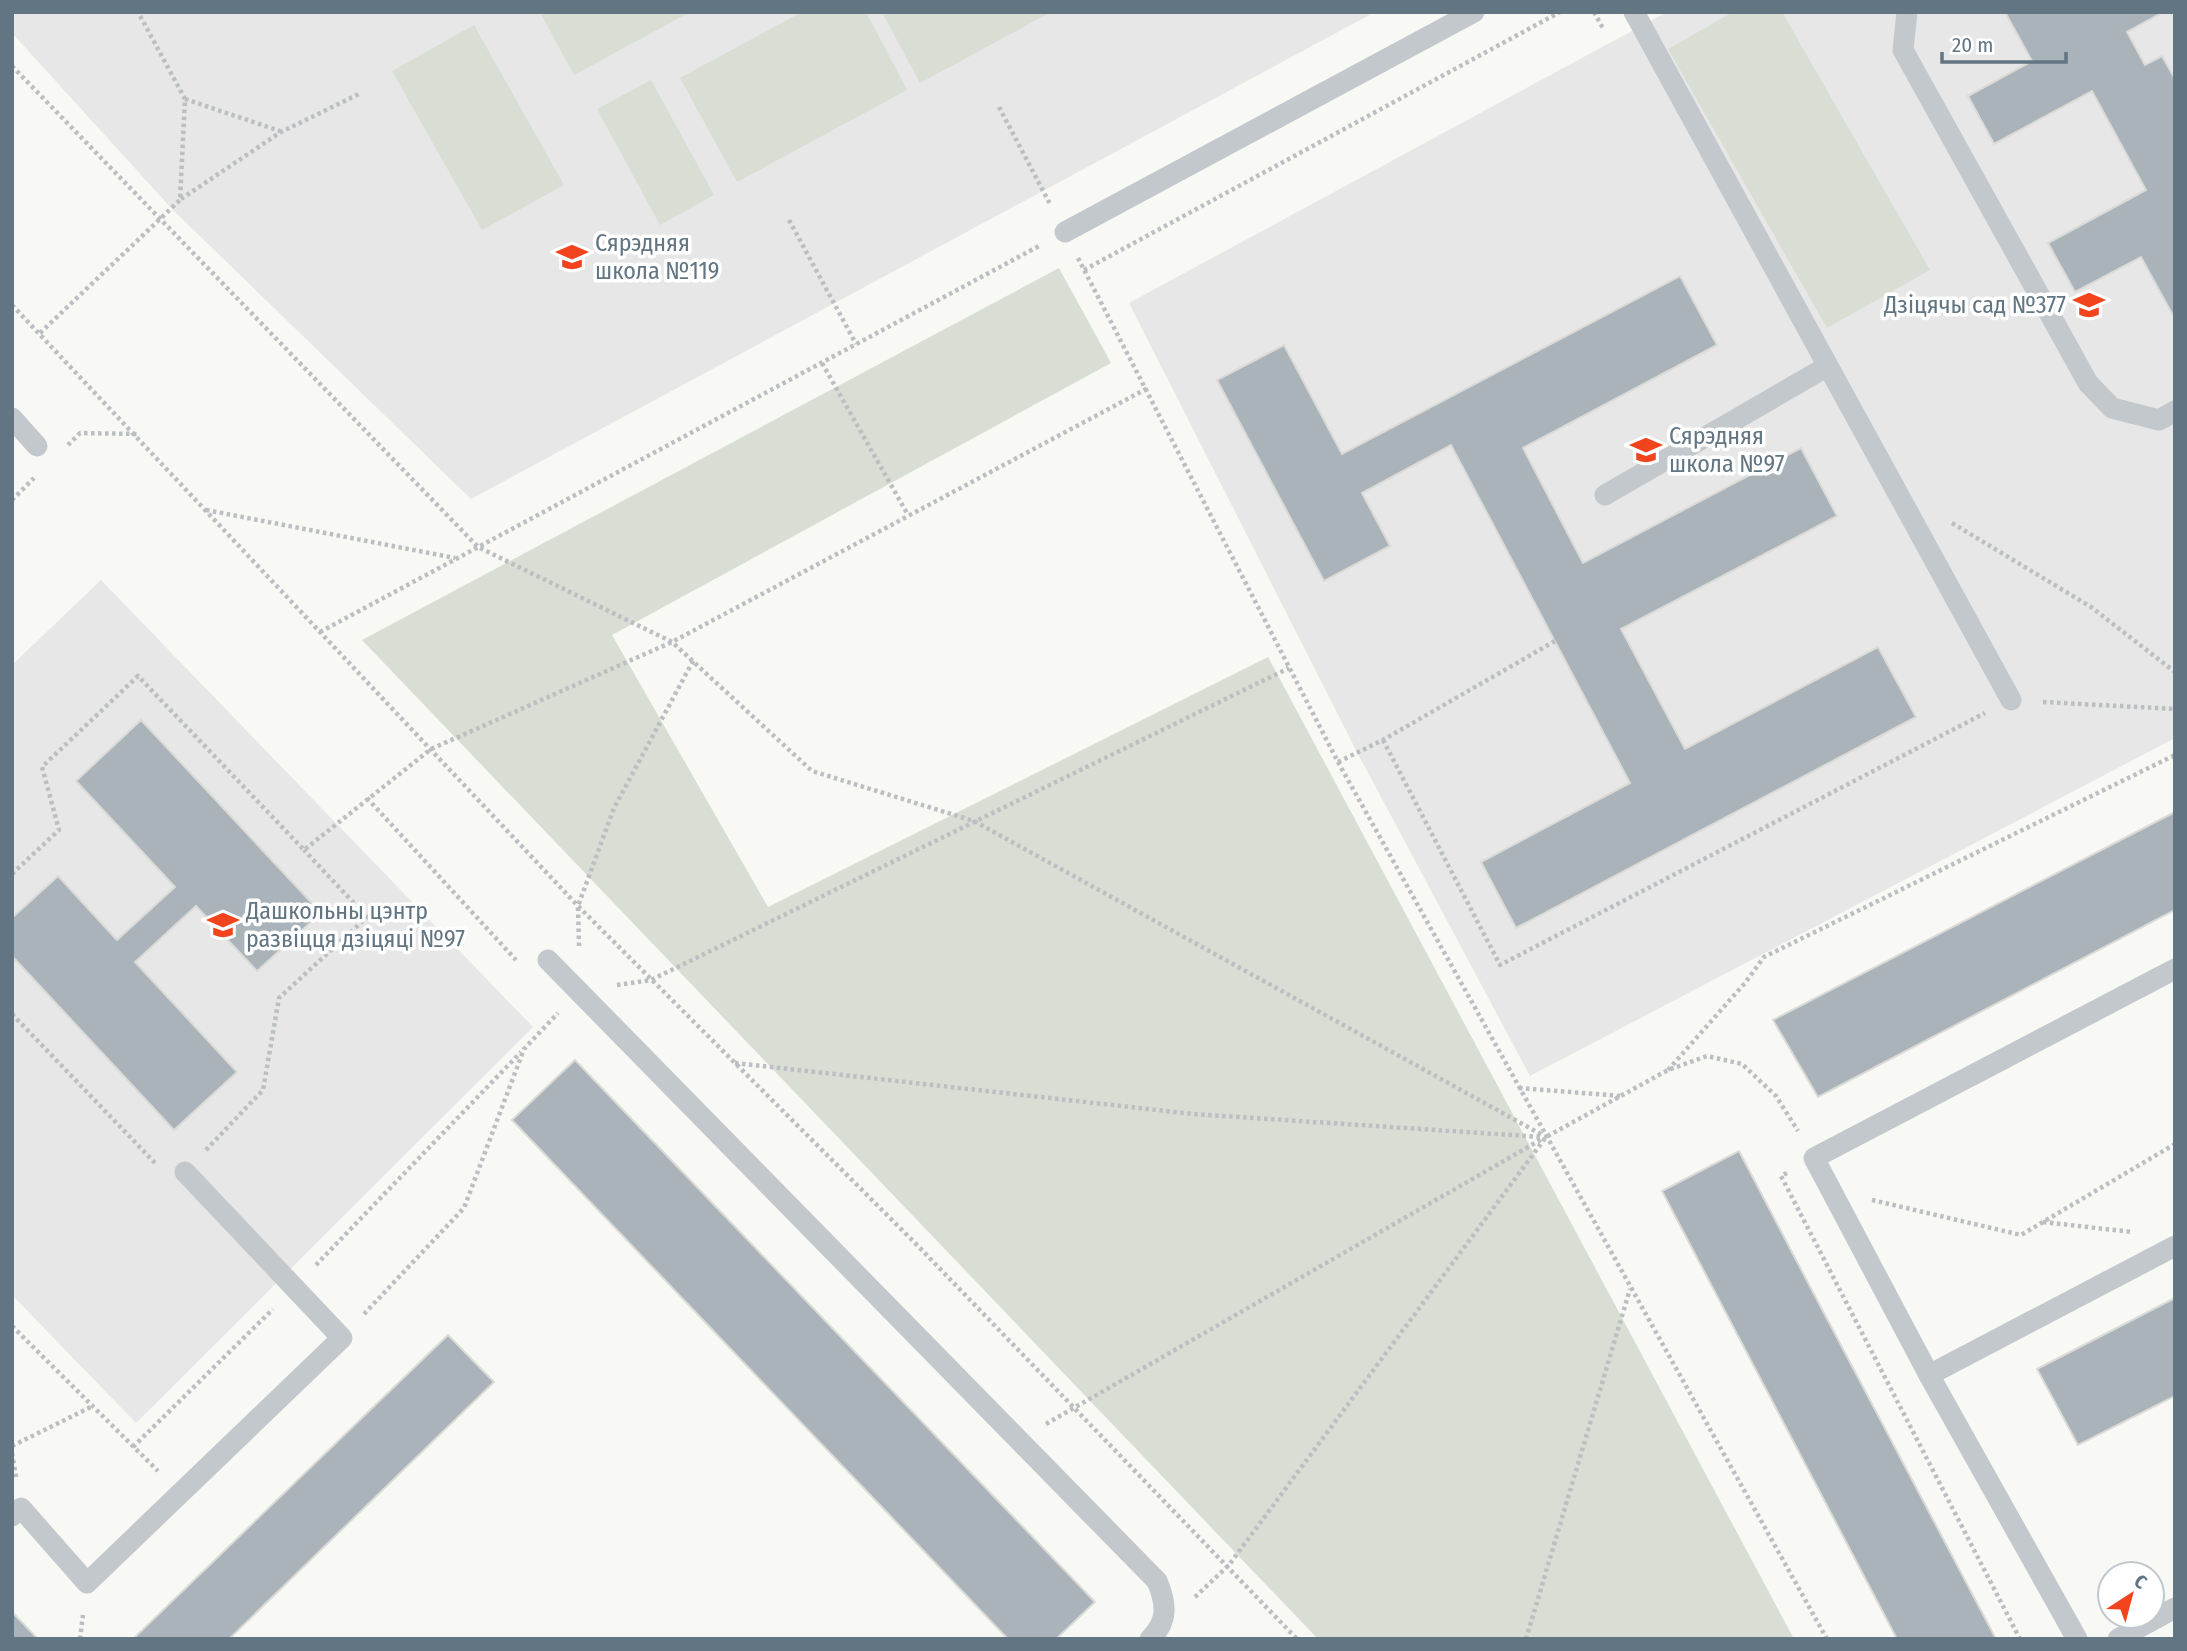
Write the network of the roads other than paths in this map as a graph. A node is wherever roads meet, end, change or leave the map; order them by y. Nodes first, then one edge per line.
1 (1474, 12) edge
2 (1634, 12) edge
3 (1907, 12) edge
4 (1065, 232) road end
5 (1828, 366) junction
6 (2175, 411) edge
7 (12, 418) edge
8 (37, 446) dead end
9 (1605, 495) dead end
10 (2011, 700) road end
11 (548, 960) dead end
12 (2175, 969) edge
13 (185, 1172) road end
14 (2175, 1246) edge
15 (1930, 1375) junction
16 (12, 1516) edge
17 (2175, 1608) edge
18 (1154, 1635) edge
19 (2077, 1639) edge
20 (2118, 1639) edge

1 - 4 lane
2 - 5 lane
3 - 6 lane
5 - 9 lane
5 - 10 lane
7 - 8 lane
11 - 18 lane
12 - 15 lane
13 - 16 lane
14 - 15 lane
15 - 19 lane
17 - 20 lane

